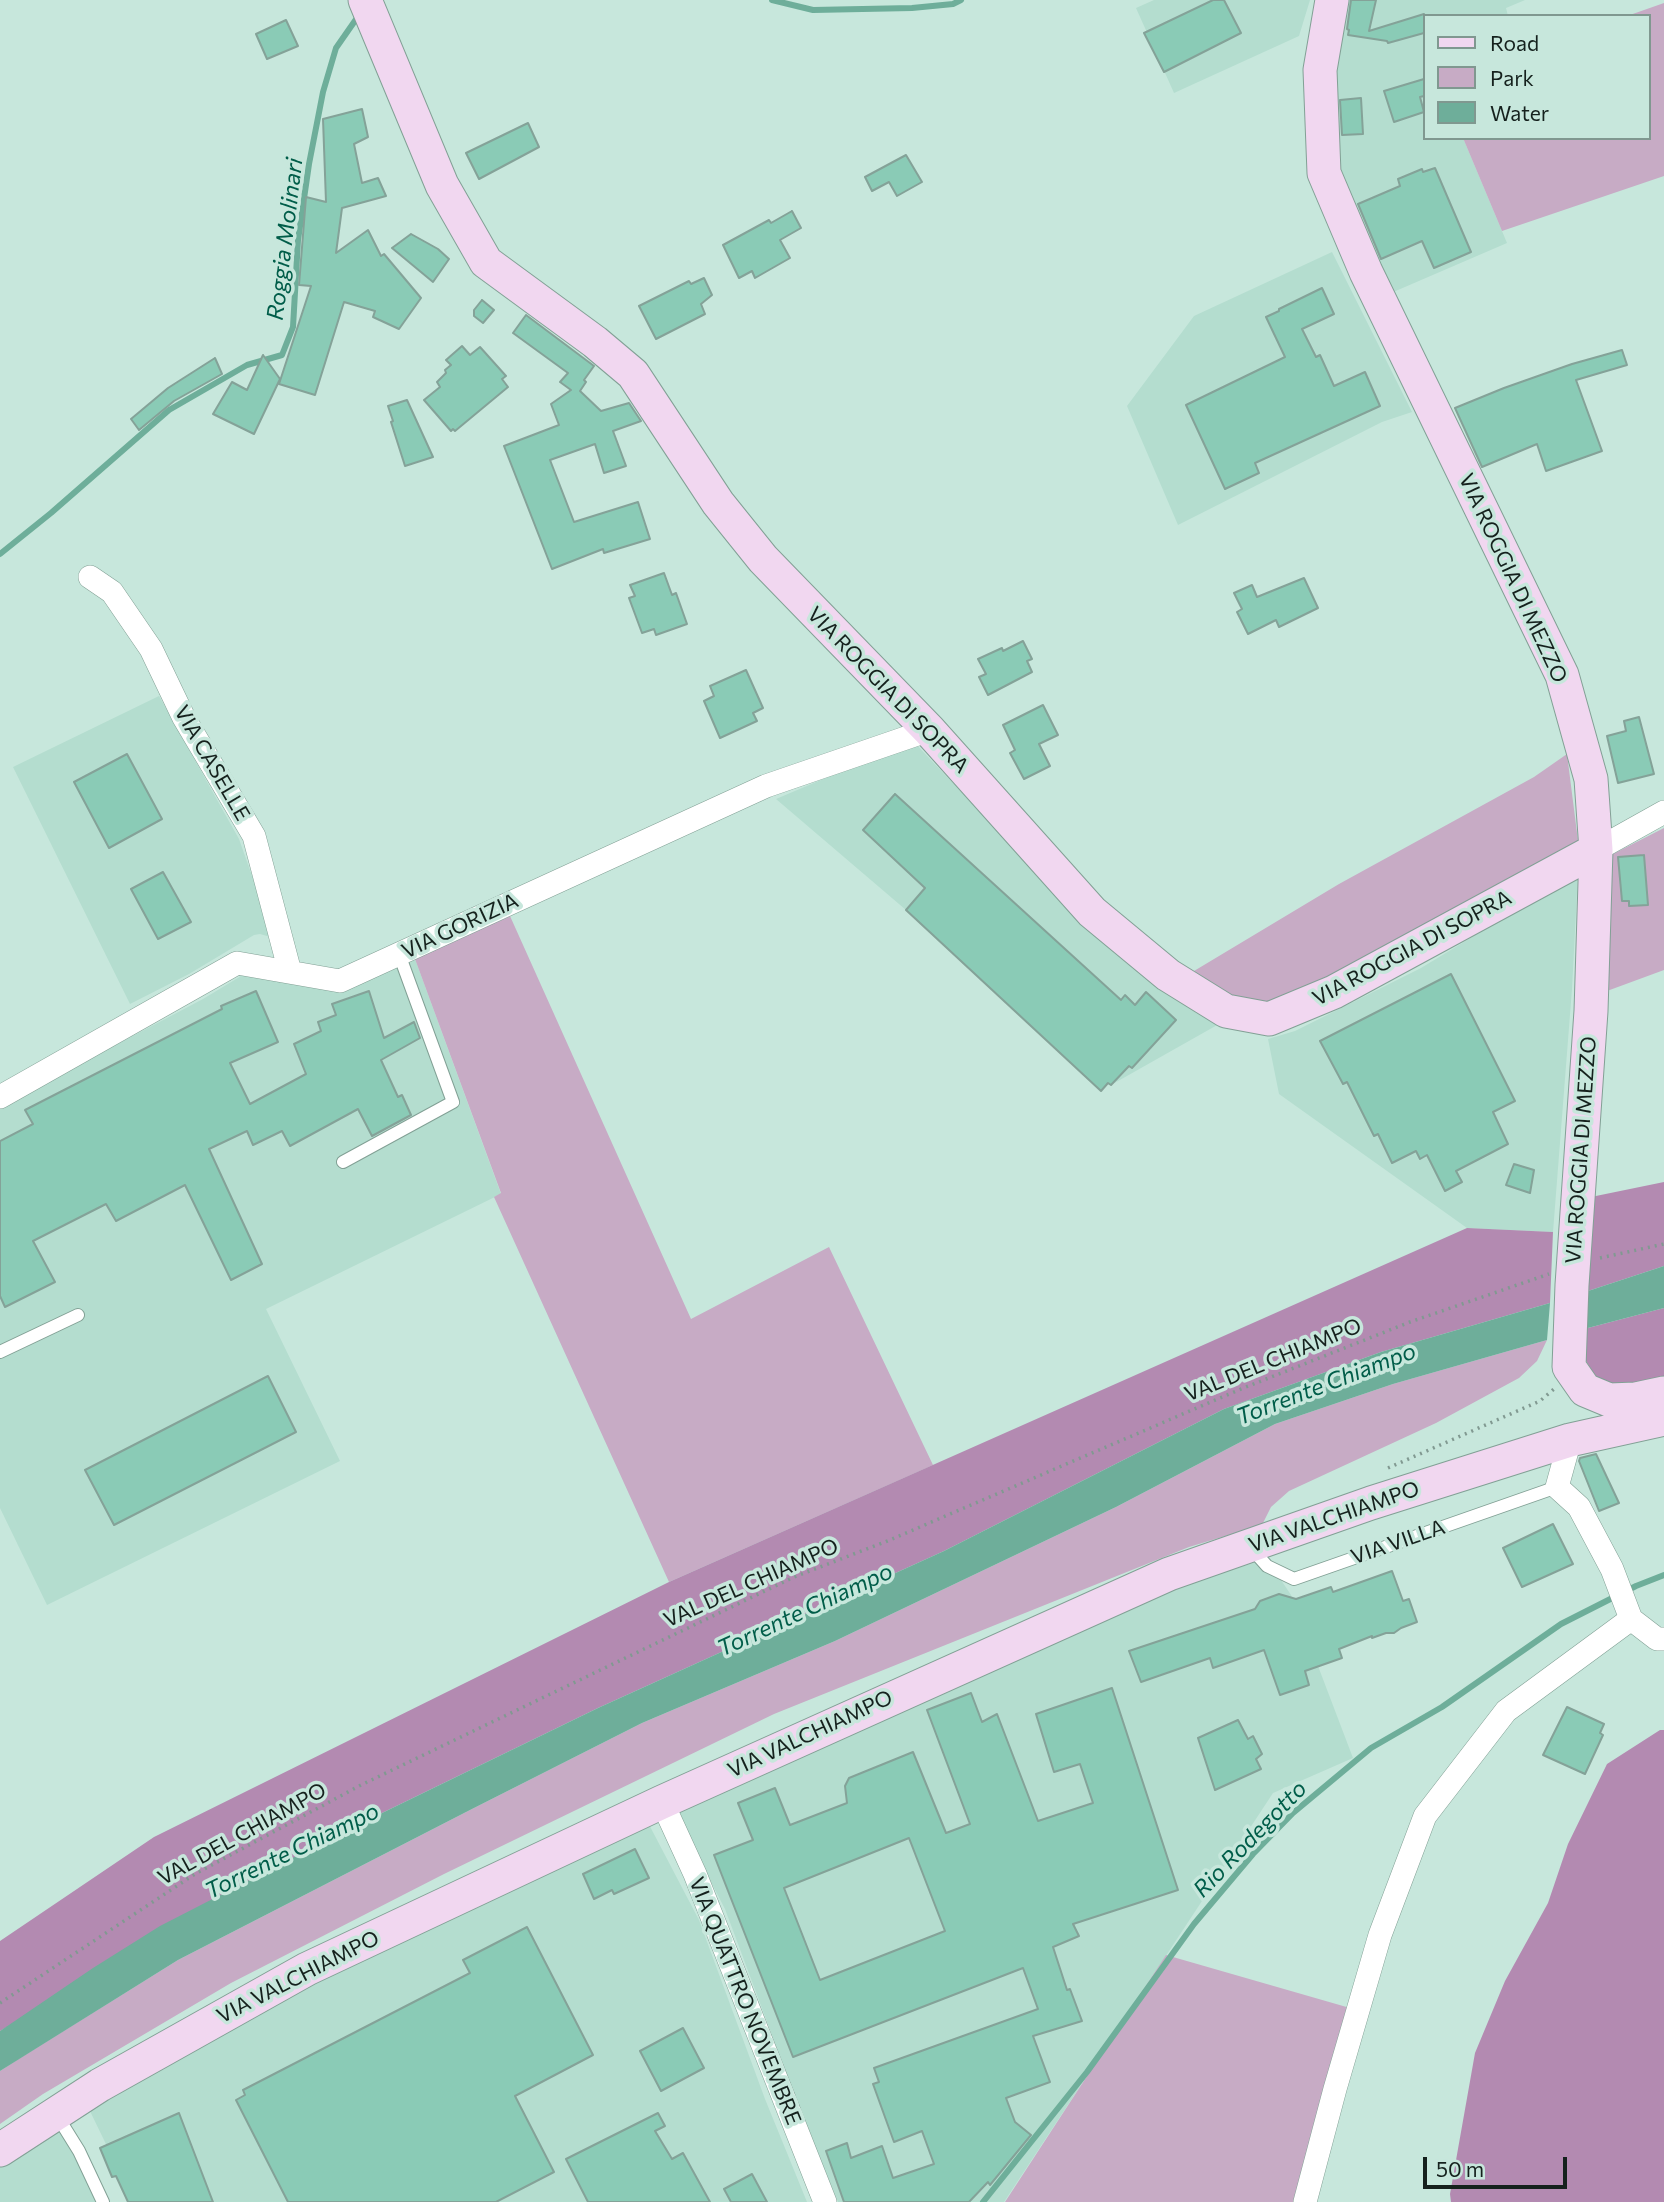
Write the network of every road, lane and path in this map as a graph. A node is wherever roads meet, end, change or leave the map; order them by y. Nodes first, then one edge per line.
1 (365, 0) edge
2 (1332, 0) edge
3 (90, 577) dead end
4 (929, 730) junction
5 (1664, 811) edge
6 (1596, 850) junction
7 (399, 954) junction
8 (290, 972) junction
9 (0, 1097) edge
10 (343, 1162) dead end
11 (1664, 1244) edge
12 (1595, 1259) dead end
13 (1563, 1278) junction
14 (78, 1315) dead end
15 (0, 1352) edge
16 (1569, 1358) junction
17 (1664, 1393) edge
18 (1664, 1419) edge
19 (1570, 1440) junction
20 (1385, 1470) dead end
21 (1557, 1487) junction
22 (1248, 1546) junction
23 (1631, 1619) junction
24 (1664, 1639) edge
25 (662, 1802) junction
26 (0, 2003) edge
27 (56, 2113) junction
28 (0, 2150) edge
29 (103, 2202) edge
30 (825, 2202) edge
31 (1306, 2202) edge

1 - 4 street, VIA ROGGIA DI SOPRA
2 - 6 street, VIA ROGGIA DI MEZZO
3 - 8 street, VIA CASELLE
4 - 6 street, VIA ROGGIA DI SOPRA
4 - 7 street, VIA GORIZIA
5 - 6 street
6 - 13 street, VIA ROGGIA DI MEZZO
7 - 8 street, VIA GORIZIA
7 - 10 lane
8 - 9 street, VIA GORIZIA
11 - 12 path
13 - 16 street, VIA ROGGIA DI MEZZO
13 - 26 path, VAL DEL CHIAMPO
14 - 15 lane
16 - 17 street
16 - 20 path
18 - 19 street, VIA VALCHIAMPO
19 - 21 street
19 - 22 street, VIA VALCHIAMPO
21 - 22 lane, VIA VILLA
21 - 23 street
22 - 25 street, VIA VALCHIAMPO
23 - 24 street
23 - 31 street
25 - 27 street, VIA VALCHIAMPO
25 - 30 street, VIA QUATTRO NOVEMBRE
27 - 28 street, VIA VALCHIAMPO
27 - 29 lane

